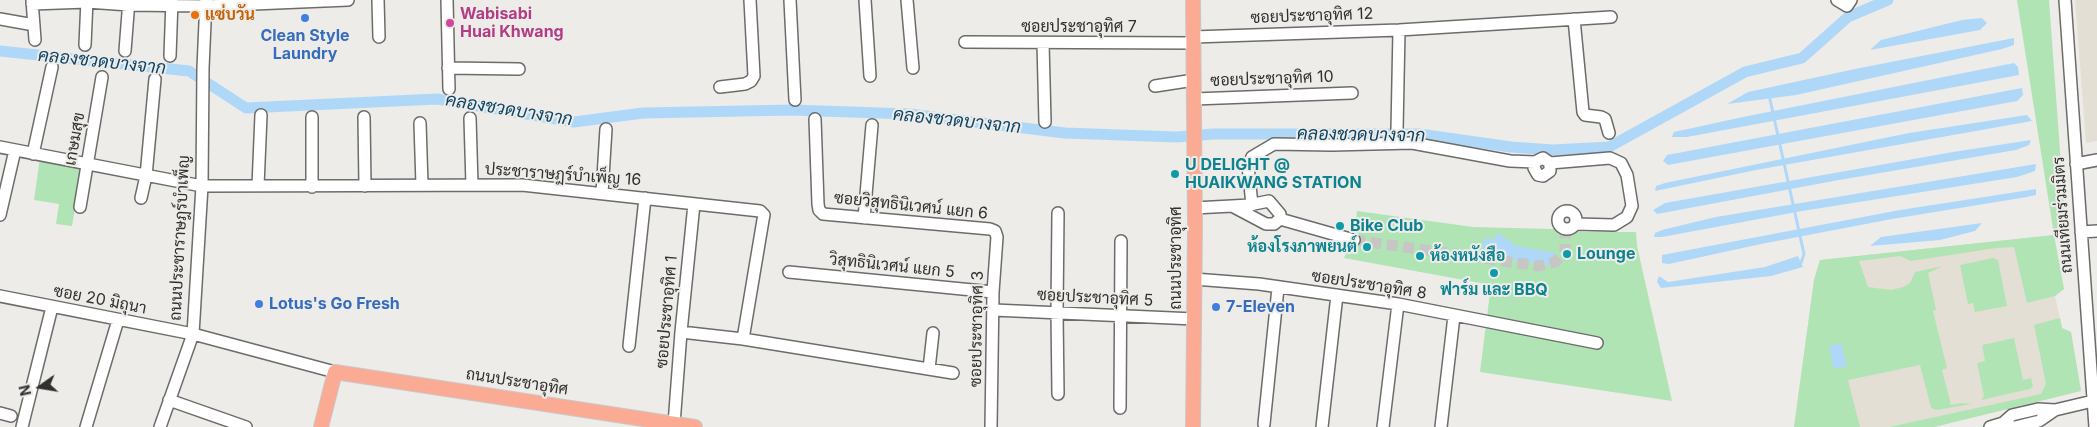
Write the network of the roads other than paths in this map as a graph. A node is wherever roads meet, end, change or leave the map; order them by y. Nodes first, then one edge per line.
1 (348, 0) edge
2 (378, 0) edge
3 (446, 0) edge
4 (750, 0) edge
5 (790, 0) edge
6 (865, 0) edge
7 (907, 0) edge
8 (1193, 0) edge
9 (1838, 0) edge
10 (1851, 0) edge
11 (2065, 0) edge
12 (87, 1) edge
13 (32, 2) edge
14 (129, 2) edge
15 (172, 3) edge
16 (206, 3) edge
17 (1611, 17) dead end
18 (1574, 19) junction
19 (0, 20) edge
20 (34, 25) junction
21 (1399, 30) junction
22 (379, 37) dead end
23 (35, 40) dead end
24 (1193, 40) junction
25 (965, 42) dead end
26 (1042, 43) junction
27 (85, 44) dead end
28 (125, 51) dead end
29 (170, 56) dead end
30 (52, 67) dead end
31 (448, 68) junction
32 (912, 68) dead end
33 (519, 69) dead end
34 (870, 76) dead end
35 (102, 77) dead end
36 (155, 79) dead end
37 (1194, 80) junction
38 (1155, 86) dead end
39 (720, 87) dead end
40 (449, 89) dead end
41 (1352, 93) dead end
42 (1194, 99) junction
43 (795, 100) dead end
44 (262, 116) dead end
45 (312, 117) dead end
46 (364, 117) dead end
47 (470, 118) dead end
48 (815, 119) dead end
49 (1045, 122) dead end
50 (420, 123) dead end
51 (872, 125) dead end
52 (606, 129) dead end
53 (1397, 130) dead end
54 (1609, 133) dead end
55 (0, 147) edge
56 (15, 150) junction
57 (33, 154) junction
58 (2097, 160) edge
59 (87, 164) junction
60 (2076, 164) junction
61 (146, 176) junction
62 (422, 185) junction
63 (472, 185) junction
64 (202, 186) junction
65 (258, 186) junction
66 (365, 186) junction
67 (312, 187) junction
68 (602, 192) junction
69 (141, 198) dead end
70 (645, 198) junction
71 (694, 204) junction
72 (1252, 205) junction
73 (1232, 206) junction
74 (80, 207) dead end
75 (1194, 208) junction
76 (1058, 213) dead end
77 (0, 215) edge
78 (864, 218) junction
79 (1280, 219) junction
80 (1568, 228) dead end
81 (995, 231) joint
82 (2097, 231) edge
83 (2081, 232) junction
84 (1354, 240) tunnel mouth
85 (1121, 241) dead end
86 (789, 272) dead end
87 (1194, 279) junction
88 (1278, 288) junction
89 (993, 292) junction
90 (1337, 295) junction
91 (0, 296) edge
92 (1398, 304) junction
93 (52, 307) junction
94 (994, 310) junction
95 (1057, 312) junction
96 (1121, 316) junction
97 (1454, 316) junction
98 (1194, 319) junction
99 (118, 320) junction
100 (681, 332) junction
101 (193, 334) junction
102 (933, 334) dead end
103 (743, 339) junction
104 (1597, 343) dead end
105 (629, 346) dead end
106 (928, 369) junction
107 (335, 372) junction
108 (953, 373) dead end
109 (1058, 394) dead end
110 (169, 400) junction
111 (2094, 401) junction
112 (1120, 408) dead end
113 (674, 424) junction
114 (1264, 424) dead end
115 (2010, 426) edge
116 (22, 427) edge
117 (86, 427) edge
118 (160, 427) edge
119 (246, 427) edge
120 (321, 427) edge
121 (695, 427) edge
122 (991, 427) edge
123 (1193, 427) edge
124 (1322, 427) edge
125 (1383, 427) edge
126 (1441, 427) edge
127 (1990, 427) edge
128 (2095, 427) edge

1 - 16 street
2 - 22 street
3 - 31 street
4 - 39 street
5 - 43 street
6 - 34 street
7 - 32 street
8 - 24 main road, ถนนประชาอุทิศ
9 - 10 street
11 - 60 street, ถนนเทียมร่วมมิตร
12 - 13 street
12 - 14 street
12 - 27 street
13 - 20 street
14 - 15 street
14 - 28 street
15 - 16 street
15 - 29 street
16 - 64 street, ถนนประชาราษฎร์บำเพ็ญ
17 - 18 street, ซอยประชาอุทิศ 12
18 - 21 street, ซอยประชาอุทิศ 12
18 - 54 street
19 - 20 street
20 - 23 street
21 - 24 street, ซอยประชาอุทิศ 12
21 - 53 street
24 - 26 street, ซอยประชาอุทิศ 7
24 - 37 main road, ถนนประชาอุทิศ
25 - 26 street, ซอยประชาอุทิศ 7
26 - 49 street
30 - 57 street
31 - 33 street
31 - 40 street
35 - 59 street, เกษมสุข
36 - 61 street
37 - 38 street
37 - 42 main road, ถนนประชาอุทิศ
41 - 42 street, ซอยประชาอุทิศ 10
42 - 75 main road, ถนนประชาอุทิศ
44 - 65 street
45 - 67 street
46 - 66 street
47 - 63 street
48 - 78 street, ซอยวิสุทธินิเวศน์ แยก 6
50 - 62 street
51 - 78 street
52 - 68 street
55 - 56 street, ประชาราษฎร์บำเพ็ญ 16
56 - 57 street, ประชาราษฎร์บำเพ็ญ 16
56 - 77 street
57 - 59 street, ประชาราษฎร์บำเพ็ญ 16
58 - 60 street
59 - 61 street, ประชาราษฎร์บำเพ็ญ 16
59 - 74 street, เกษมสุข
60 - 83 street, ถนนเทียมร่วมมิตร
61 - 64 street, ประชาราษฎร์บำเพ็ญ 16
61 - 69 street
62 - 63 street, ประชาราษฎร์บำเพ็ญ 16
62 - 66 street, ประชาราษฎร์บำเพ็ญ 16
63 - 68 street, ประชาราษฎร์บำเพ็ญ 16
64 - 65 street, ประชาราษฎร์บำเพ็ญ 16
64 - 101 street, ถนนประชาราษฎร์บำเพ็ญ
65 - 67 street, ประชาราษฎร์บำเพ็ญ 16
66 - 67 street, ประชาราษฎร์บำเพ็ญ 16
68 - 70 street, ประชาราษฎร์บำเพ็ญ 16
70 - 71 street, ประชาราษฎร์บำเพ็ญ 16
70 - 105 street
71 - 100 street, ซอยประชาอุทิศ 1
71 - 103 street, ประชาราษฎร์บำเพ็ญ 16
72 - 73 street
72 - 79 street
72 - 80 street
73 - 75 street
73 - 79 street
75 - 87 main road, ถนนประชาอุทิศ
76 - 95 street
78 - 81 street, ซอยวิสุทธินิเวศน์ แยก 6
79 - 84 street
81 - 89 street, ซอยประชาอุทิศ 3
82 - 83 street
83 - 111 street, ถนนเทียมร่วมมิตร
85 - 96 street
86 - 89 street, วิสุทธินิเวศน์ แยก 5
87 - 88 street, ซอยประชาอุทิศ 8
87 - 98 main road, ถนนประชาอุทิศ
88 - 90 street, ซอยประชาอุทิศ 8
88 - 114 street
89 - 94 street, ซอยประชาอุทิศ 3
90 - 92 street, ซอยประชาอุทิศ 8
90 - 124 street
91 - 93 street, ซอย 20 มิถุนา
92 - 97 street, ซอยประชาอุทิศ 8
92 - 125 street
93 - 99 street, ซอย 20 มิถุนา
93 - 116 street
94 - 95 street, ซอยประชาอุทิศ 5
94 - 122 street, ซอยประชาอุทิศ 3
95 - 96 street, ซอยประชาอุทิศ 5
95 - 109 street
96 - 98 street, ซอยประชาอุทิศ 5
96 - 112 street
97 - 104 street, ซอยประชาอุทิศ 8
97 - 126 street
98 - 123 main road, ถนนประชาอุทิศ
99 - 101 street, ซอย 20 มิถุนา
99 - 117 street
100 - 103 street
100 - 113 street, ซอยประชาอุทิศ 1
101 - 107 street, ถนนประชาราษฎร์บำเพ็ญ
101 - 110 street
102 - 106 street
103 - 106 street
106 - 108 street
107 - 113 main road, ถนนประชาอุทิศ
107 - 120 main road
110 - 118 street
110 - 119 street
111 - 115 street
111 - 128 street, ถนนเทียมร่วมมิตร
113 - 121 main road, ถนนประชาอุทิศ
115 - 127 street

